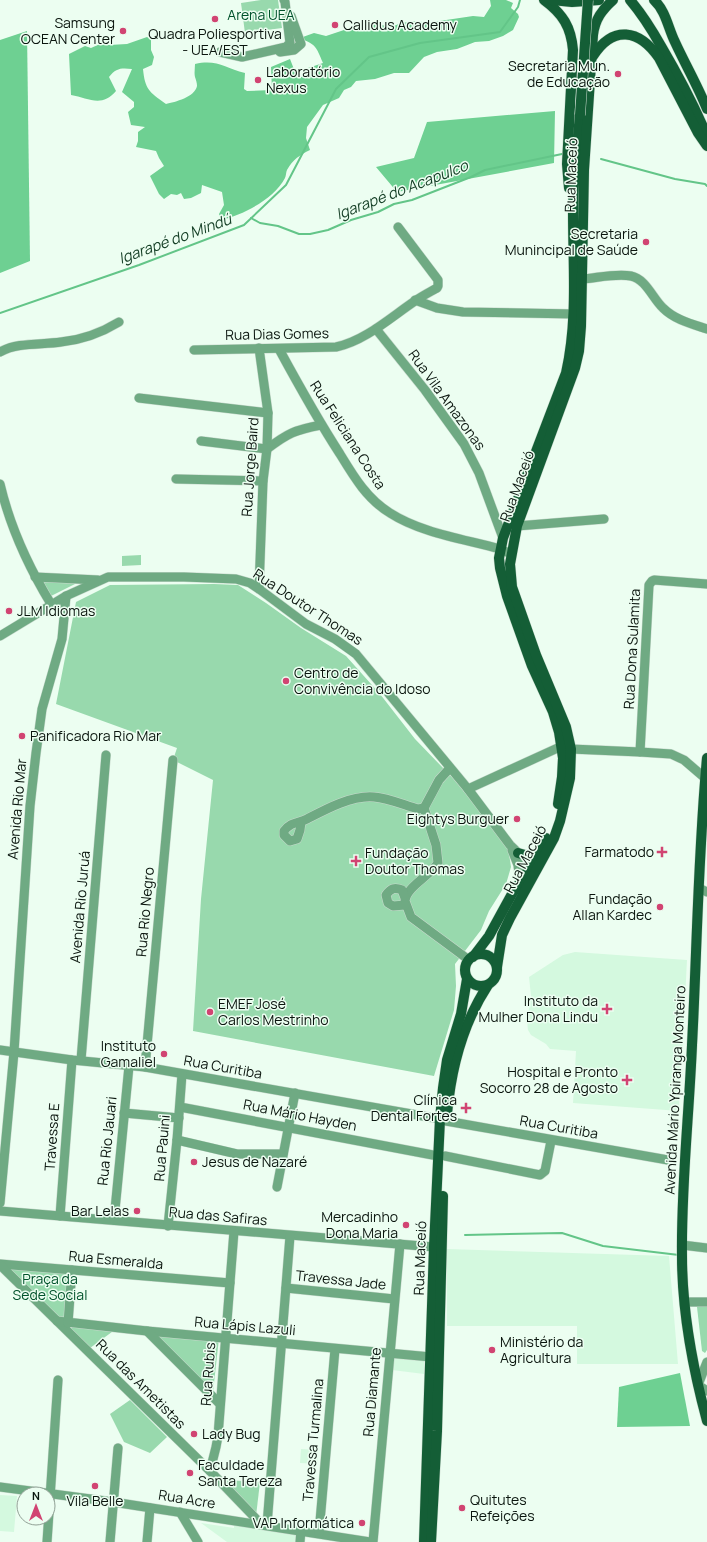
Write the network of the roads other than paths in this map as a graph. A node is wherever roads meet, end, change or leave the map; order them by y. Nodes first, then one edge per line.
1 (544, 0) edge
2 (552, 0) edge
3 (588, 0) edge
4 (599, 0) edge
5 (613, 0) edge
6 (630, 0) edge
7 (654, 0) edge
8 (285, 1) edge
9 (220, 52) dead end
10 (592, 58) junction
11 (707, 109) edge
12 (707, 136) edge
13 (707, 146) edge
14 (573, 209) junction
15 (398, 227) dead end
16 (582, 280) junction
17 (415, 300) junction
18 (574, 314) junction
19 (118, 322) dead end
20 (707, 328) edge
21 (376, 329) junction
22 (259, 348) junction
23 (279, 349) junction
24 (194, 350) dead end
25 (0, 352) edge
26 (139, 398) dead end
27 (268, 413) junction
28 (321, 425) junction
29 (201, 441) dead end
30 (267, 448) junction
31 (176, 479) dead end
32 (263, 481) junction
33 (0, 484) edge
34 (604, 519) dead end
35 (517, 526) junction
36 (503, 538) junction
37 (500, 548) junction
38 (510, 554) junction
39 (35, 577) junction
40 (99, 580) junction
41 (707, 584) edge
42 (259, 589) junction
43 (66, 596) junction
44 (51, 604) junction
45 (0, 636) edge
46 (566, 748) junction
47 (640, 752) junction
48 (106, 755) dead end
49 (707, 758) edge
50 (173, 760) dead end
51 (450, 768) junction
52 (705, 778) junction
53 (468, 789) junction
54 (424, 808) junction
55 (301, 822) dead end
56 (510, 845) junction
57 (518, 853) junction
58 (537, 855) junction
59 (704, 868) edge
60 (528, 870) junction
61 (525, 882) junction
62 (703, 890) edge
63 (471, 958) junction
64 (497, 967) junction
65 (467, 978) junction
66 (488, 985) junction
67 (0, 1050) edge
68 (14, 1052) junction
69 (77, 1060) junction
70 (452, 1060) junction
71 (129, 1066) junction
72 (145, 1067) junction
73 (182, 1074) junction
74 (294, 1093) junction
75 (180, 1107) junction
76 (124, 1113) junction
77 (179, 1118) junction
78 (443, 1120) junction
79 (288, 1127) junction
80 (177, 1140) junction
81 (551, 1140) junction
82 (283, 1154) junction
83 (441, 1156) junction
84 (668, 1160) dead end
85 (278, 1187) dead end
86 (0, 1203) edge
87 (0, 1212) edge
88 (60, 1216) junction
89 (114, 1220) junction
90 (168, 1226) junction
91 (234, 1231) junction
92 (290, 1236) junction
93 (400, 1244) junction
94 (682, 1245) junction
95 (434, 1247) junction
96 (707, 1248) edge
97 (0, 1265) edge
98 (72, 1270) junction
99 (230, 1284) junction
100 (286, 1288) junction
101 (394, 1299) junction
102 (685, 1302) junction
103 (707, 1302) edge
104 (57, 1321) junction
105 (68, 1323) junction
106 (147, 1331) junction
107 (225, 1338) junction
108 (282, 1343) junction
109 (335, 1349) junction
110 (389, 1353) junction
111 (431, 1357) junction
112 (707, 1362) edge
113 (58, 1380) dead end
114 (698, 1386) junction
115 (707, 1391) edge
116 (220, 1404) junction
117 (707, 1421) edge
118 (118, 1448) dead end
119 (210, 1471) junction
120 (51, 1486) edge
121 (0, 1487) edge
122 (16, 1489) edge
123 (56, 1495) edge
124 (113, 1502) junction
125 (150, 1508) junction
126 (180, 1512) junction
127 (264, 1525) junction
128 (48, 1526) edge
129 (301, 1530) junction
130 (319, 1533) junction
131 (47, 1542) edge
132 (110, 1542) edge
133 (147, 1542) edge
134 (198, 1542) edge
135 (300, 1542) edge
136 (370, 1542) edge
137 (373, 1542) edge
138 (424, 1542) edge
139 (431, 1542) edge

1 - 14 main road
2 - 4 main road
3 - 14 main road, Rua Maceió, bridge
5 - 10 main road, Rua Maceió
6 - 12 main road
7 - 11 main road
8 - 9 street
10 - 13 main road
10 - 16 main road, Rua Maceió
14 - 18 main road, Rua Maceió
15 - 17 street, Rua Dias Gomes
16 - 20 street
16 - 35 main road, Rua Maceió
17 - 18 street
17 - 21 street, Rua Dias Gomes
18 - 36 main road, Rua Maceió
19 - 25 street
21 - 23 street, Rua Dias Gomes
21 - 36 street, Rua Vila Amazonas
22 - 23 street, Rua Dias Gomes
22 - 24 street, Rua Dias Gomes
22 - 27 street, Rua Jorge Baird
23 - 28 street, Rua Feliciana Costa
26 - 27 street
27 - 30 street, Rua Jorge Baird
28 - 30 street
28 - 37 street, Rua Feliciana Costa
29 - 30 street
30 - 32 street, Rua Jorge Baird
31 - 32 street
32 - 42 street, Rua Jorge Baird
33 - 39 street
34 - 35 street
35 - 38 main road, Rua Maceió
36 - 37 main road, Rua Maceió
37 - 38 street, Rua Feliciana Costa
37 - 46 main road, Rua Maceió
38 - 46 main road, Rua Maceió
39 - 40 street, Rua Doutor Thomas
39 - 44 street
40 - 42 street, Rua Doutor Thomas
40 - 43 street, Rua Doutor Thomas
41 - 47 street, Rua Dona Sulamita
42 - 51 street, Rua Doutor Thomas
43 - 44 street, Rua Doutor Thomas
43 - 68 street, Avenida Rio Mar
44 - 45 street, Rua Doutor Thomas
46 - 47 street
46 - 53 street
46 - 58 main road, Rua Maceió
46 - 61 main road, Rua Maceió
47 - 52 street
48 - 69 street, Avenida Rio Juruá
49 - 52 main road, Avenida Mário Ypiranga Monteiro
50 - 72 street, Rua Rio Negro
51 - 53 street, Rua Doutor Thomas
51 - 54 street
52 - 59 main road, Avenida Mário Ypiranga Monteiro
53 - 56 street, Rua Doutor Thomas
54 - 55 street
54 - 63 street
56 - 57 street, Rua Doutor Thomas
56 - 61 street, Rua Doutor Thomas
57 - 58 main road
57 - 60 street, Rua Doutor Thomas
58 - 60 main road, Rua Maceió
59 - 62 main road, Avenida Mário Ypiranga Monteiro
60 - 61 main road, Rua Maceió
61 - 63 main road, Rua Maceió
61 - 64 main road, Rua Maceió
62 - 94 main road, Avenida Mário Ypiranga Monteiro
63 - 64 main road
63 - 65 main road
64 - 66 main road
65 - 66 main road
65 - 70 main road, Rua Maceió
66 - 70 main road, Rua Maceió
67 - 68 street, Rua Curitiba
68 - 69 street, Rua Curitiba
68 - 86 street, Avenida Rio Mar
69 - 71 street, Rua Curitiba
69 - 88 street, Travessa E
70 - 78 main road, Rua Maceió
71 - 72 street, Rua Curitiba
71 - 76 street, Rua Rio Jauari
72 - 73 street, Rua Curitiba
73 - 74 street, Rua Curitiba
73 - 75 street, Rua Pauini
74 - 78 street, Rua Curitiba
74 - 79 street
75 - 77 street, Rua Pauini
75 - 79 street, Rua Mário Hayden
76 - 77 street
76 - 89 street, Rua Rio Jauari
77 - 80 street, Rua Pauini
78 - 81 street, Rua Curitiba
78 - 83 main road, Rua Maceió
79 - 82 street
79 - 83 street, Rua Mário Hayden
80 - 82 street
80 - 90 street, Rua Pauini
81 - 83 street, Rua Mário Hayden
81 - 84 street, Rua Curitiba
82 - 85 street
83 - 95 main road, Rua Maceió
83 - 139 main road, Rua Maceió
87 - 88 street, Rua das Safiras
88 - 89 street, Rua das Safiras
89 - 90 street, Rua das Safiras
90 - 91 street, Rua das Safiras
91 - 92 street, Rua das Safiras
91 - 99 street, Rua Rubis
92 - 93 street, Rua das Safiras
92 - 100 street
93 - 95 street, Rua das Safiras
93 - 101 street, Rua Diamante
94 - 96 street
94 - 102 main road, Avenida Mário Ypiranga Monteiro
95 - 111 main road, Rua Maceió
97 - 98 street, Rua Esmeralda
97 - 104 street, Rua das Ametistas
98 - 99 street, Rua Esmeralda
98 - 105 street
99 - 107 street, Rua Rubis
100 - 101 street, Travessa Jade
100 - 108 street
101 - 110 street, Rua Diamante
102 - 103 street
102 - 114 main road, Avenida Mário Ypiranga Monteiro
104 - 105 street, Rua Lápis Lazuli
104 - 119 street, Rua das Ametistas
105 - 106 street, Rua Lápis Lazuli
106 - 107 street, Rua Lápis Lazuli
106 - 116 street
107 - 108 street, Rua Lápis Lazuli
107 - 116 street, Rua Rubis
108 - 109 street, Rua Lápis Lazuli
108 - 127 street
109 - 110 street, Rua Lápis Lazuli
109 - 130 street, Travessa Turmalina
110 - 111 street, Rua Lápis Lazuli
110 - 137 street, Rua Diamante
111 - 138 main road, Rua Maceió
112 - 114 street
113 - 120 street
114 - 115 street
114 - 117 main road, Avenida Mário Ypiranga Monteiro
116 - 119 street, Rua Rubis
118 - 124 street
119 - 127 street, Rua das Ametistas
121 - 122 street, Rua Acre
123 - 124 street, Rua Acre
124 - 125 street, Rua Acre
124 - 132 street
125 - 126 street, Rua Acre
125 - 133 street
126 - 127 street, Rua Acre
126 - 134 street
127 - 129 street, Rua Acre
128 - 131 street
129 - 130 street, Rua Acre
129 - 135 street
130 - 136 street, Rua Acre

